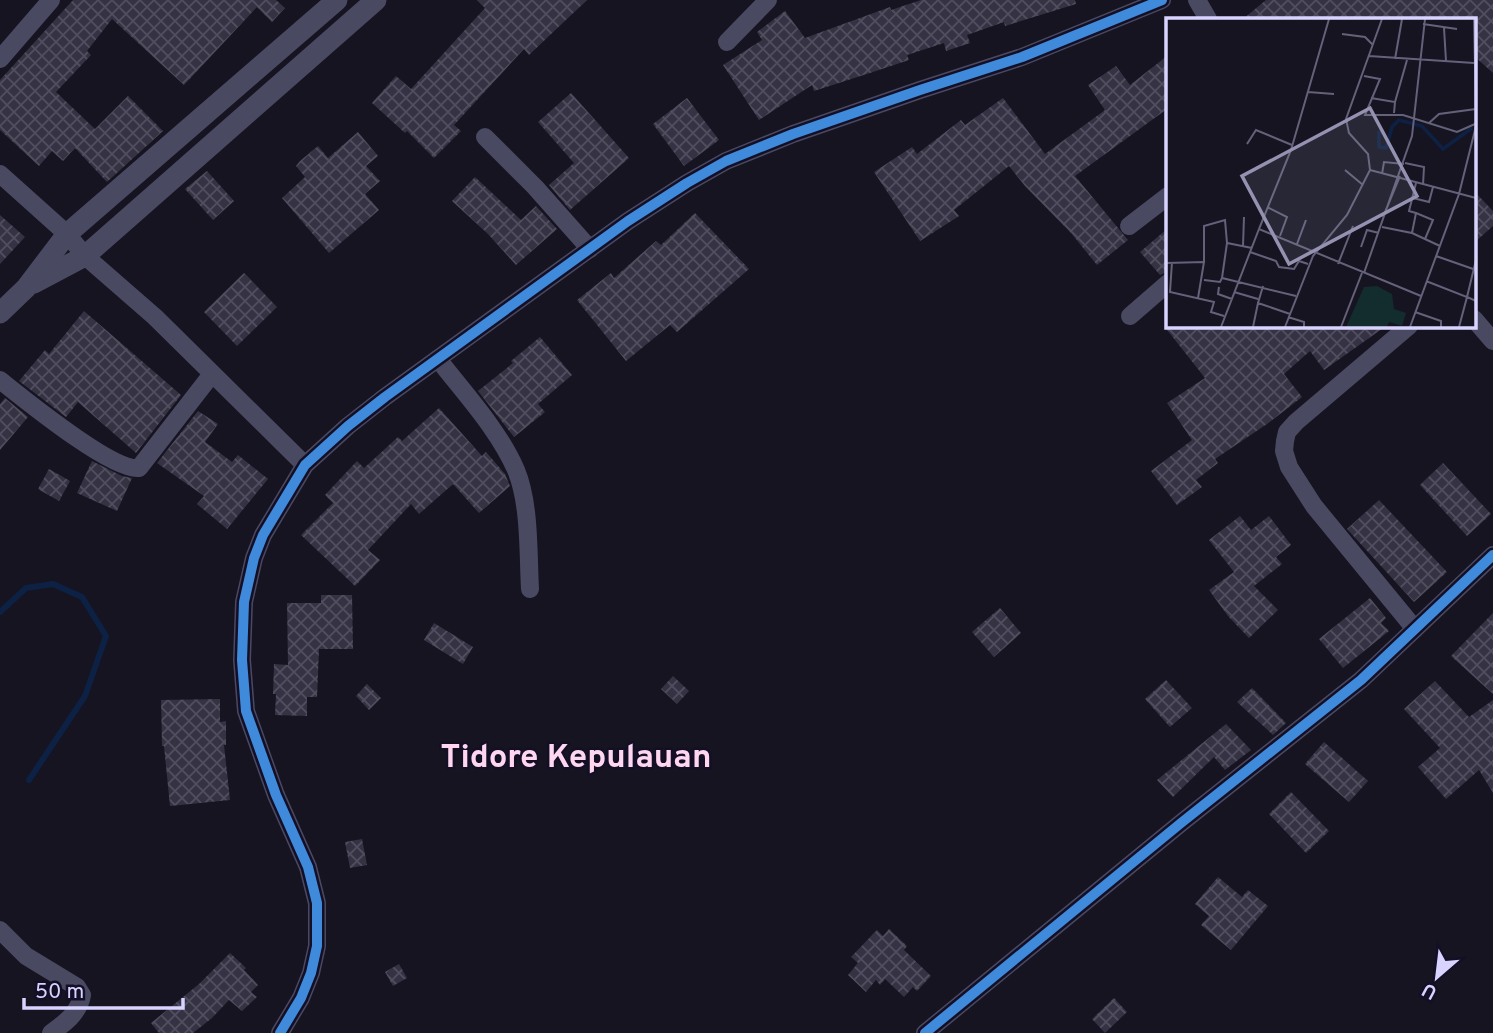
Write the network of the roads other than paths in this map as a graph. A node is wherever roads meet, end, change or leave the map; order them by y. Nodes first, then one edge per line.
1 (337, 0) edge
2 (376, 0) edge
3 (768, 0) edge
4 (1162, 0) edge
5 (1196, 0) edge
6 (45, 2) edge
7 (1207, 18) edge
8 (727, 42) dead end
9 (0, 59) edge
10 (485, 136) dead end
11 (0, 174) edge
12 (1166, 198) edge
13 (1129, 226) dead end
14 (68, 234) junction
15 (590, 249) junction
16 (85, 256) junction
17 (1166, 284) edge
18 (26, 288) junction
19 (0, 313) edge
20 (1130, 316) dead end
21 (1476, 321) edge
22 (1408, 327) edge
23 (1493, 341) edge
24 (438, 359) junction
25 (212, 374) junction
26 (0, 380) edge
27 (305, 465) junction
28 (1493, 555) edge
29 (530, 589) dead end
30 (1415, 629) junction
31 (0, 930) edge
32 (51, 1033) edge
33 (280, 1033) edge
34 (925, 1033) edge

1 - 14 street
2 - 16 street
3 - 8 street
4 - 15 street
5 - 7 street
6 - 9 street
10 - 15 street
11 - 14 street
12 - 13 street
14 - 16 street
14 - 18 street
15 - 24 street
16 - 18 street
16 - 25 street
17 - 20 street
18 - 19 street
21 - 23 street
22 - 30 street
24 - 27 street
24 - 29 street
25 - 26 street
25 - 27 street
27 - 33 street
28 - 30 street
30 - 34 street
31 - 32 street

